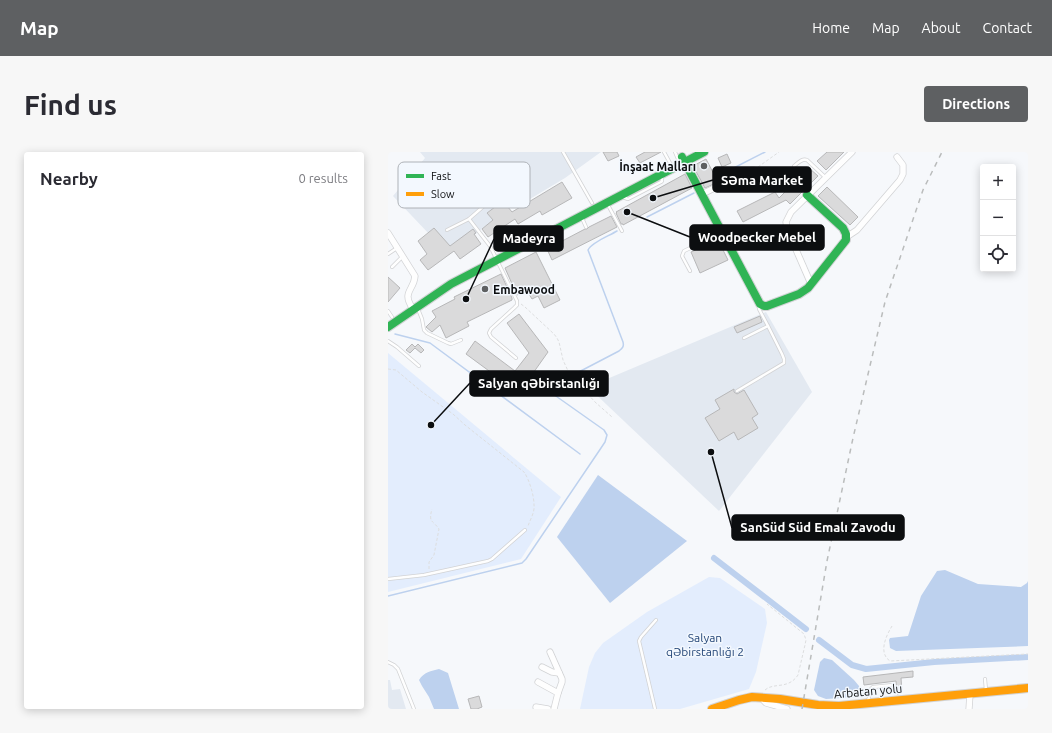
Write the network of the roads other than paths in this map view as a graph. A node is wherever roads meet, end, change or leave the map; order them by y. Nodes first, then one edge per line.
1 (563, 152) edge
2 (664, 152) edge
3 (691, 152) edge
4 (704, 152) edge
5 (852, 152) edge
6 (896, 156) dead end
7 (680, 157) edge
8 (670, 163) junction
9 (794, 166) dead end
10 (825, 177) junction
11 (764, 188) dead end
12 (702, 194) junction
13 (807, 195) junction
14 (606, 202) junction
15 (592, 203) junction
16 (483, 208) edge
17 (581, 216) junction
18 (469, 220) junction
19 (586, 227) dead end
20 (447, 230) dead end
21 (506, 230) dead end
22 (622, 231) dead end
23 (388, 233) edge
24 (722, 233) junction
25 (848, 236) junction
26 (514, 244) junction
27 (397, 248) junction
28 (388, 254) edge
29 (403, 256) junction
30 (495, 258) junction
31 (392, 267) dead end
32 (690, 271) dead end
33 (811, 284) junction
34 (760, 304) junction
35 (413, 307) junction
36 (389, 316) edge
37 (768, 326) junction
38 (388, 327) edge
39 (744, 338) dead end
40 (461, 340) dead end
41 (388, 341) edge
42 (516, 358) dead end
43 (419, 366) dead end
44 (738, 391) dead end
45 (525, 530) road end
46 (388, 579) edge
47 (656, 620) dead end
48 (550, 652) dead end
49 (388, 662) edge
50 (542, 667) dead end
51 (558, 673) junction
52 (985, 679) dead end
53 (538, 682) dead end
54 (893, 685) dead end
55 (1028, 688) edge
56 (986, 692) junction
57 (558, 693) junction
58 (970, 694) junction
59 (761, 697) junction
60 (868, 703) junction
61 (536, 707) dead end
62 (723, 707) edge
63 (839, 708) edge
64 (414, 709) edge
65 (548, 709) edge
66 (554, 709) edge
67 (654, 709) edge
68 (712, 709) edge
69 (787, 709) edge
70 (968, 709) edge

1 - 15 lane
2 - 8 lane
3 - 7 main road
4 - 7 main road
5 - 10 street
6 - 25 street
7 - 8 main road
7 - 12 main road
7 - 14 main road
8 - 15 main road
9 - 10 lane
10 - 13 street
11 - 12 street
12 - 24 main road
13 - 25 main road
13 - 33 street
14 - 17 main road
14 - 22 lane
15 - 26 main road
16 - 18 lane
17 - 19 lane
17 - 30 main road
18 - 20 lane
18 - 30 lane
21 - 26 lane
23 - 27 street
24 - 32 lane
24 - 34 main road
25 - 33 main road
26 - 30 main road
27 - 28 lane
27 - 29 street
29 - 31 lane
29 - 35 street
30 - 35 main road
30 - 42 lane
33 - 34 main road
34 - 37 lane
35 - 36 main road
35 - 38 main road
35 - 40 lane
37 - 39 lane
37 - 44 lane
41 - 43 lane
45 - 46 lane
47 - 67 lane
48 - 51 street
49 - 64 lane
50 - 51 street
51 - 57 street
52 - 56 lane
53 - 57 street
54 - 60 lane
55 - 56 main road, Arbatan yolu
56 - 58 main road, Arbatan yolu
57 - 66 street
58 - 60 main road, Arbatan yolu
58 - 70 street
59 - 62 main road, Arbatan yolu
59 - 63 main road, Arbatan yolu
59 - 69 street
60 - 63 main road, Arbatan yolu
61 - 65 street
62 - 68 main road, Arbatan yolu

